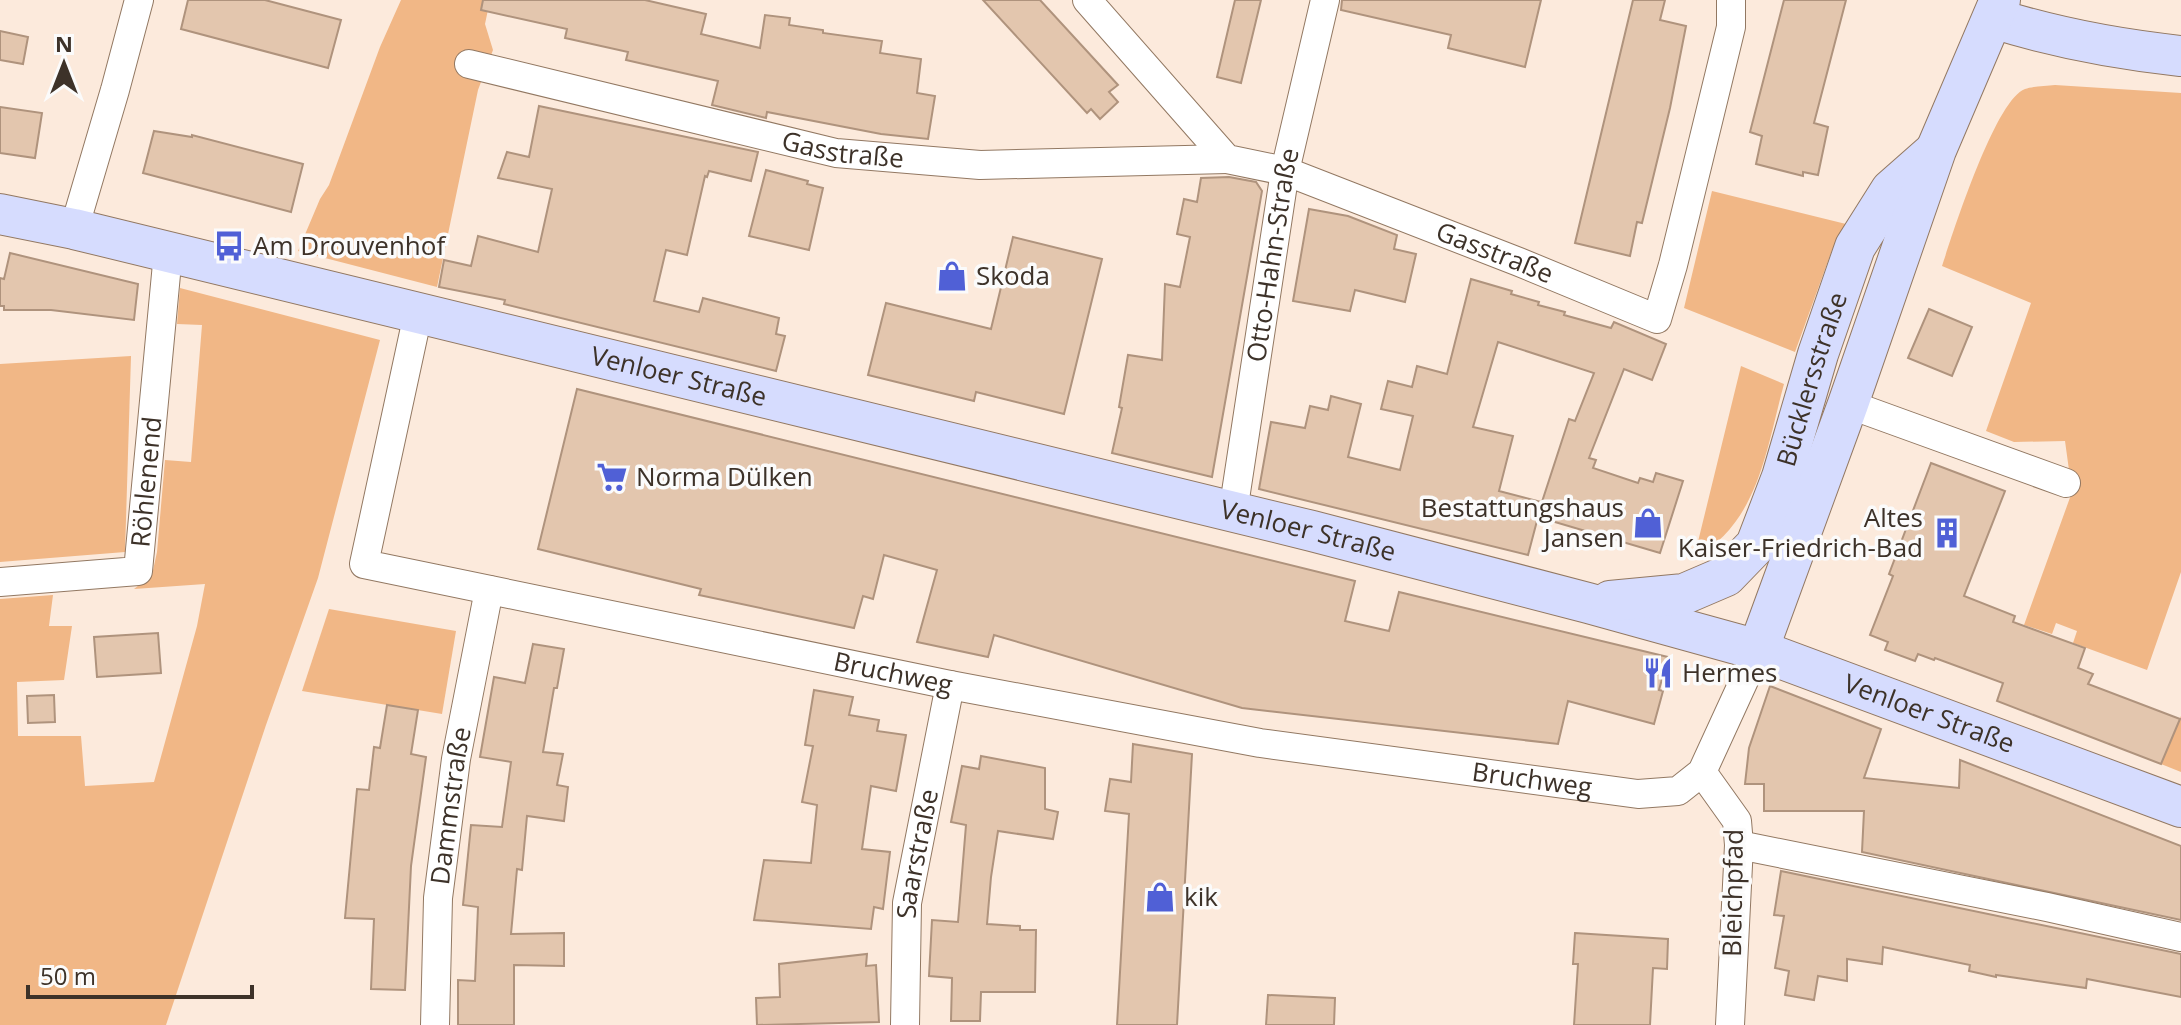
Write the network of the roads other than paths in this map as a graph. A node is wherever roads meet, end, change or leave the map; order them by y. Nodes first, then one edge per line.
1 (139, 0) edge
2 (1087, 0) edge
3 (1325, 0) edge
4 (1731, 0) edge
5 (1997, 9) edge
6 (2181, 56) edge
7 (469, 64) dead end
8 (1936, 150) junction
9 (1227, 159) junction
10 (1285, 171) junction
11 (0, 214) edge
12 (74, 229) junction
13 (168, 253) junction
14 (418, 314) junction
15 (1848, 404) junction
16 (2066, 483) dead end
17 (1233, 512) junction
18 (0, 582) edge
19 (489, 590) junction
20 (1588, 603) junction
21 (1758, 650) junction
22 (950, 685) junction
23 (1702, 772) junction
24 (2181, 807) edge
25 (1739, 845) junction
26 (2181, 937) edge
27 (435, 1025) edge
28 (905, 1025) edge
29 (1730, 1025) edge

1 - 12 street
2 - 9 street
3 - 10 street, Otto-Hahn-Straße
4 - 10 street, Gasstraße
5 - 6 main road
5 - 8 main road, Bücklersstraße
7 - 9 street, Gasstraße
8 - 15 main road, Bücklersstraße
8 - 20 main road, Bücklersstraße
9 - 10 street, Gasstraße
10 - 17 street, Otto-Hahn-Straße
11 - 12 main road, Venloer Straße
12 - 13 main road, Venloer Straße
13 - 14 main road, Venloer Straße
13 - 18 street, Röhlenend
14 - 17 main road, Venloer Straße
14 - 19 street, Bruchweg
15 - 16 street
15 - 21 main road, Bücklersstraße
17 - 20 main road, Venloer Straße
19 - 22 street, Bruchweg
19 - 27 street, Dammstraße
20 - 21 main road, Venloer Straße
21 - 23 street
21 - 24 main road, Venloer Straße
22 - 23 street, Bruchweg
22 - 28 street, Saarstraße
23 - 25 street, Bleichpfad
25 - 26 street
25 - 29 street, Bleichpfad

